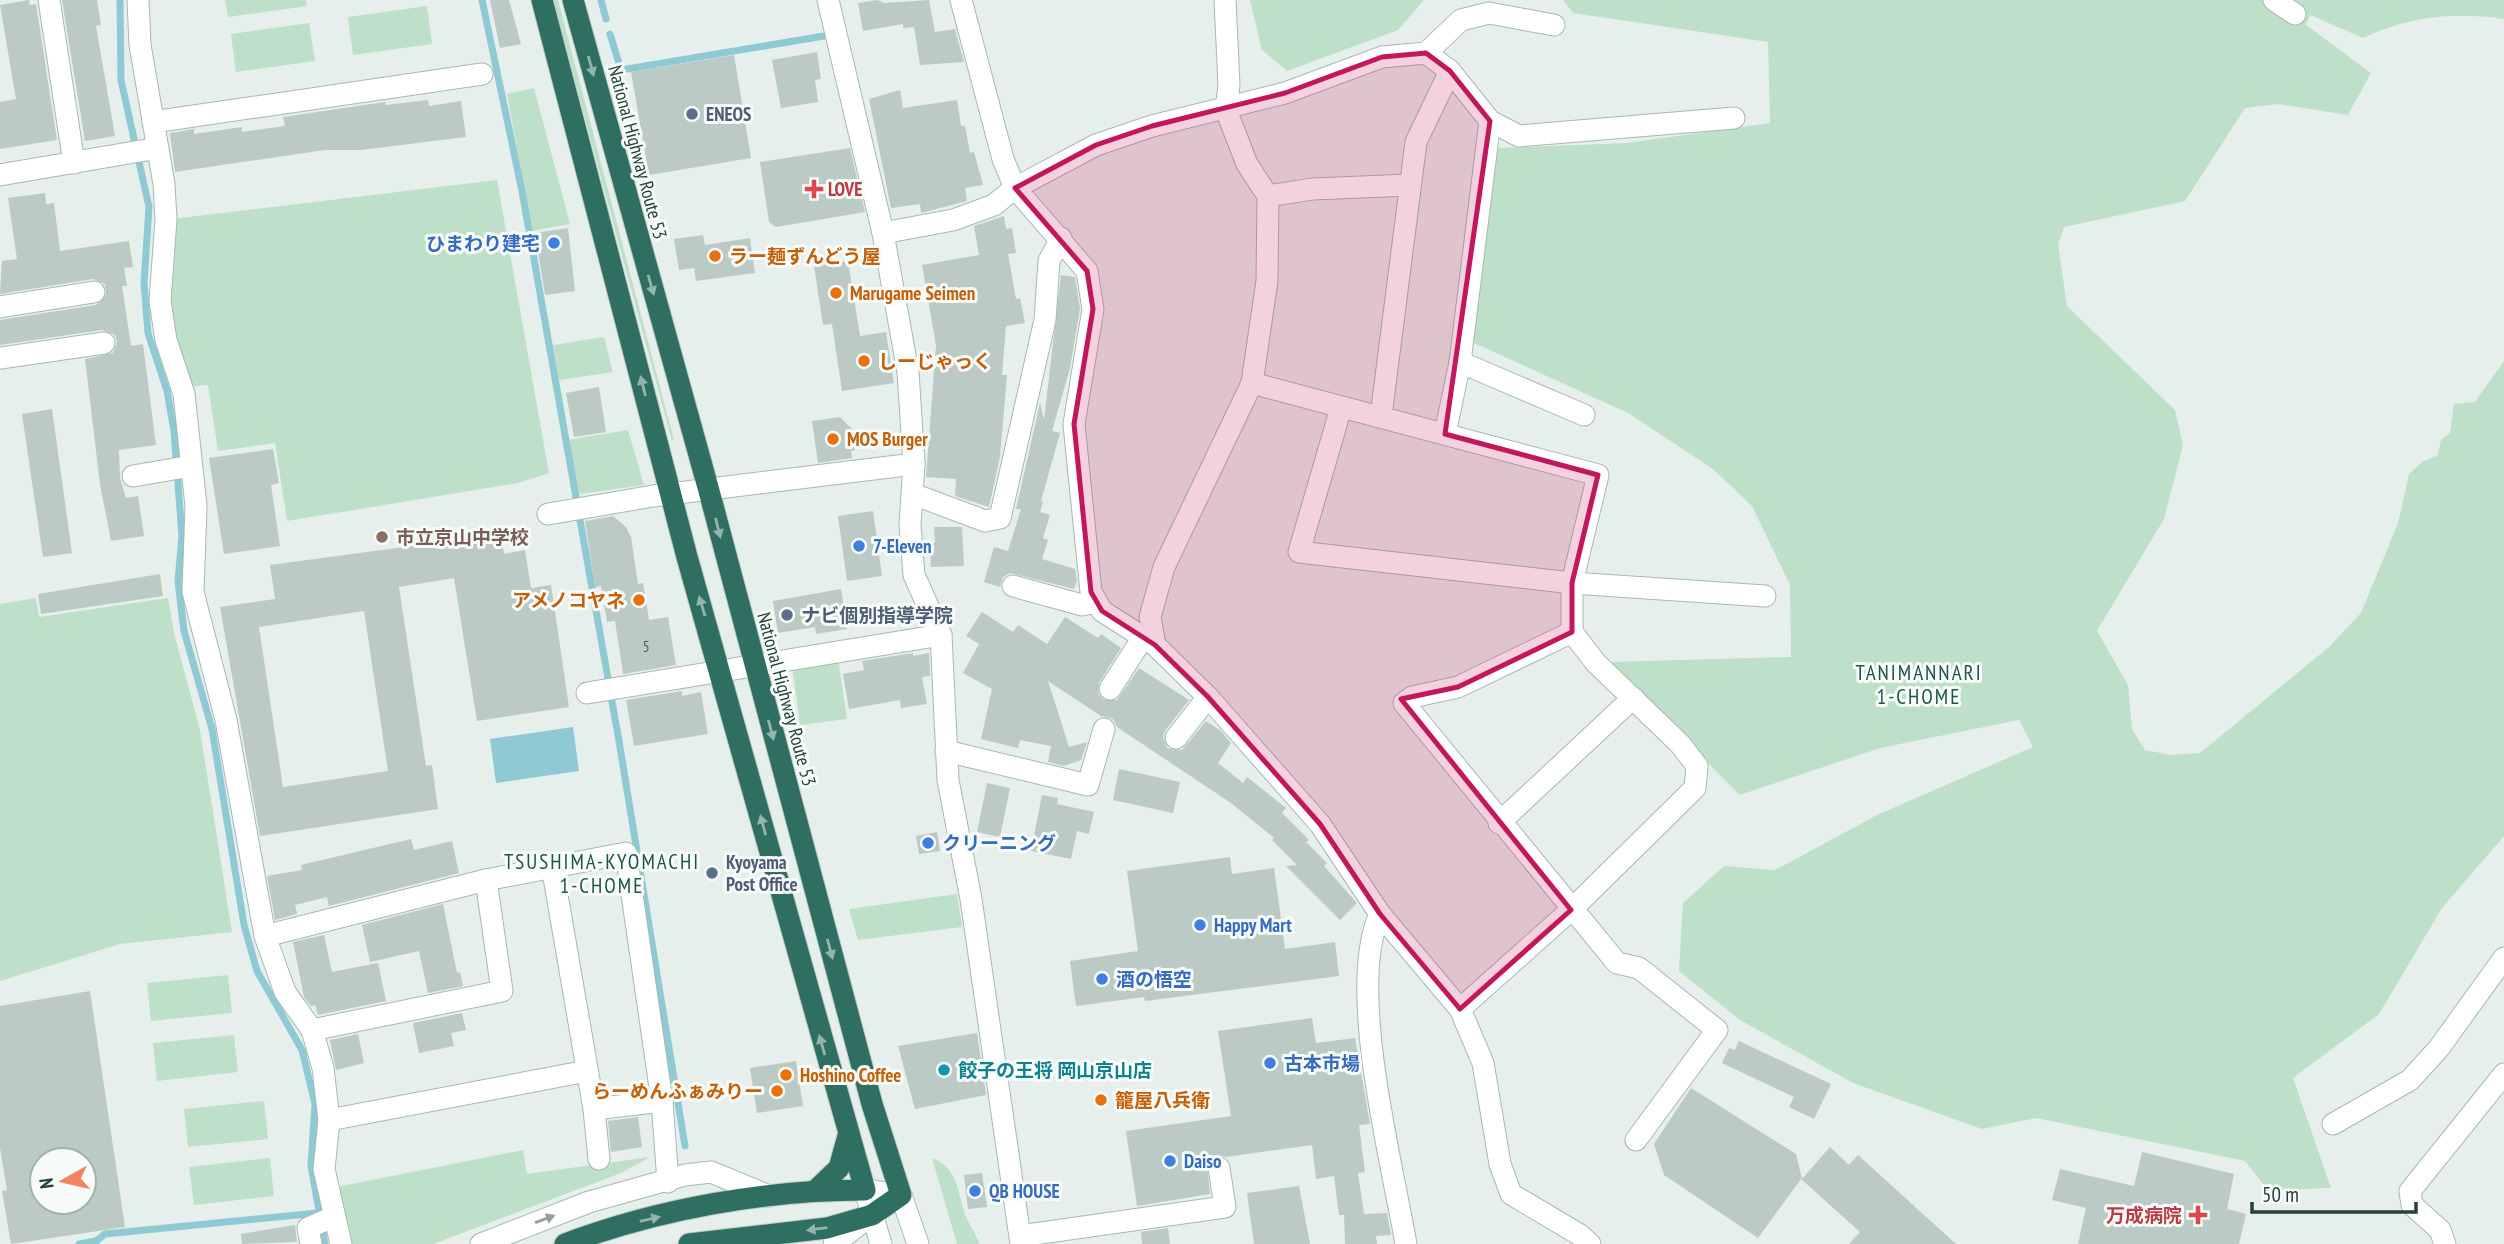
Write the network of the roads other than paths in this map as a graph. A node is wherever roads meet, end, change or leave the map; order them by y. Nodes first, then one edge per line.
1 (48, 0) edge
2 (138, 0) edge
3 (542, 0) edge
4 (573, 0) edge
5 (828, 0) edge
6 (961, 0) edge
7 (1225, 0) edge
8 (2274, 0) edge
9 (2295, 14) dead end
10 (1554, 24) dead end
11 (1426, 53) junction
12 (1450, 71) junction
13 (482, 74) dead end
14 (1226, 110) junction
15 (1734, 118) dead end
16 (1490, 121) junction
17 (153, 122) junction
18 (155, 148) junction
19 (74, 163) junction
20 (0, 175) edge
21 (1409, 185) junction
22 (1015, 188) junction
23 (1268, 196) junction
24 (883, 233) junction
25 (1061, 238) junction
26 (94, 292) dead end
27 (0, 307) edge
28 (104, 343) dead end
29 (0, 358) edge
30 (1460, 362) junction
31 (1252, 383) junction
32 (1341, 408) junction
33 (1584, 415) dead end
34 (1381, 416) junction
35 (1446, 434) junction
36 (914, 464) junction
37 (181, 468) junction
38 (133, 475) dead end
39 (709, 491) junction
40 (671, 494) junction
41 (914, 494) junction
42 (566, 510) dead end
43 (1572, 583) junction
44 (1013, 586) dead end
45 (1765, 596) dead end
46 (1097, 602) junction
47 (1572, 632) junction
48 (941, 635) junction
49 (1149, 642) junction
50 (754, 664) junction
51 (721, 671) junction
52 (1110, 689) dead end
53 (602, 690) dead end
54 (1208, 697) junction
55 (1633, 698) junction
56 (1104, 729) dead end
57 (1176, 738) dead end
58 (946, 751) junction
59 (1499, 823) junction
60 (552, 866) junction
61 (486, 880) junction
62 (1571, 910) junction
63 (1380, 914) junction
64 (265, 936) junction
65 (2504, 958) edge
66 (1460, 1009) junction
67 (312, 1030) junction
68 (587, 1071) junction
69 (2504, 1074) edge
70 (662, 1101) junction
71 (594, 1109) junction
72 (329, 1120) junction
73 (2333, 1124) dead end
74 (848, 1134) junction
75 (1636, 1140) dead end
76 (599, 1159) dead end
77 (1219, 1168) dead end
78 (668, 1182) junction
79 (816, 1190) junction
80 (864, 1190) junction
81 (901, 1195) junction
82 (769, 1196) junction
83 (872, 1215) junction
84 (322, 1226) edge
85 (1021, 1240) edge
86 (341, 1244) edge
87 (481, 1244) edge
88 (565, 1244) edge
89 (689, 1244) edge
90 (834, 1244) edge
91 (881, 1244) edge
92 (918, 1244) edge
93 (1406, 1244) edge
94 (1590, 1244) edge
95 (2445, 1244) edge

1 - 19 street
2 - 17 street
40 -> 3 highway
4 -> 39 highway, National Highway Route 53
5 - 24 street
6 - 22 street
7 - 14 street
8 - 9 street
10 - 11 street
11 - 12 street
11 - 14 street
12 - 16 street
12 - 21 street
13 - 17 street
14 - 22 street
14 - 23 street
15 - 16 street
16 - 30 street
17 - 18 street
18 - 19 street
18 - 37 street
19 - 20 street
21 - 23 street
21 - 34 street
22 - 24 street
22 - 25 street
23 - 31 street
24 - 36 street
25 - 41 street
25 - 46 street
26 - 27 street
28 - 29 street
30 - 33 street
30 - 35 street
31 - 32 street
31 - 49 street
32 - 34 street
32 - 43 street
34 - 35 street
35 - 43 street
36 - 39 street
36 - 41 street
37 - 38 street
37 - 64 street
39 - 40 street
39 -> 50 highway, National Highway Route 53
40 - 42 street
51 -> 40 highway
41 - 48 street
43 - 45 street
43 - 47 street
44 - 46 street
46 - 49 street
47 - 55 street
47 - 59 street
48 - 50 street
48 - 58 street
49 - 52 street
49 - 54 street
50 - 51 street
50 -> 81 highway, National Highway Route 53
51 - 53 street
74 -> 51 highway
54 - 57 street
54 - 63 street
55 - 59 street
55 - 62 street
56 - 58 street
58 - 85 street
59 - 62 street
60 - 61 street
60 - 68 street
60 - 70 street
61 - 64 street
61 - 67 street
62 - 66 street
62 - 75 street
63 - 66 street
63 - 93 street
64 - 67 street
65 - 73 street
66 - 94 street
67 - 72 street
68 - 71 street
68 - 72 street
69 - 95 street
70 - 71 street
70 - 78 street
71 - 76 street
72 - 84 street
74 - 79 highway
74 - 80 highway
77 - 85 street
78 - 82 street
87 -> 78 street
79 - 80 highway
79 - 82 highway
80 - 81 street
80 - 83 street
81 - 83 highway
81 - 92 street
88 -> 82 highway
83 -> 89 highway
83 - 90 street
83 - 91 street
84 - 86 street

